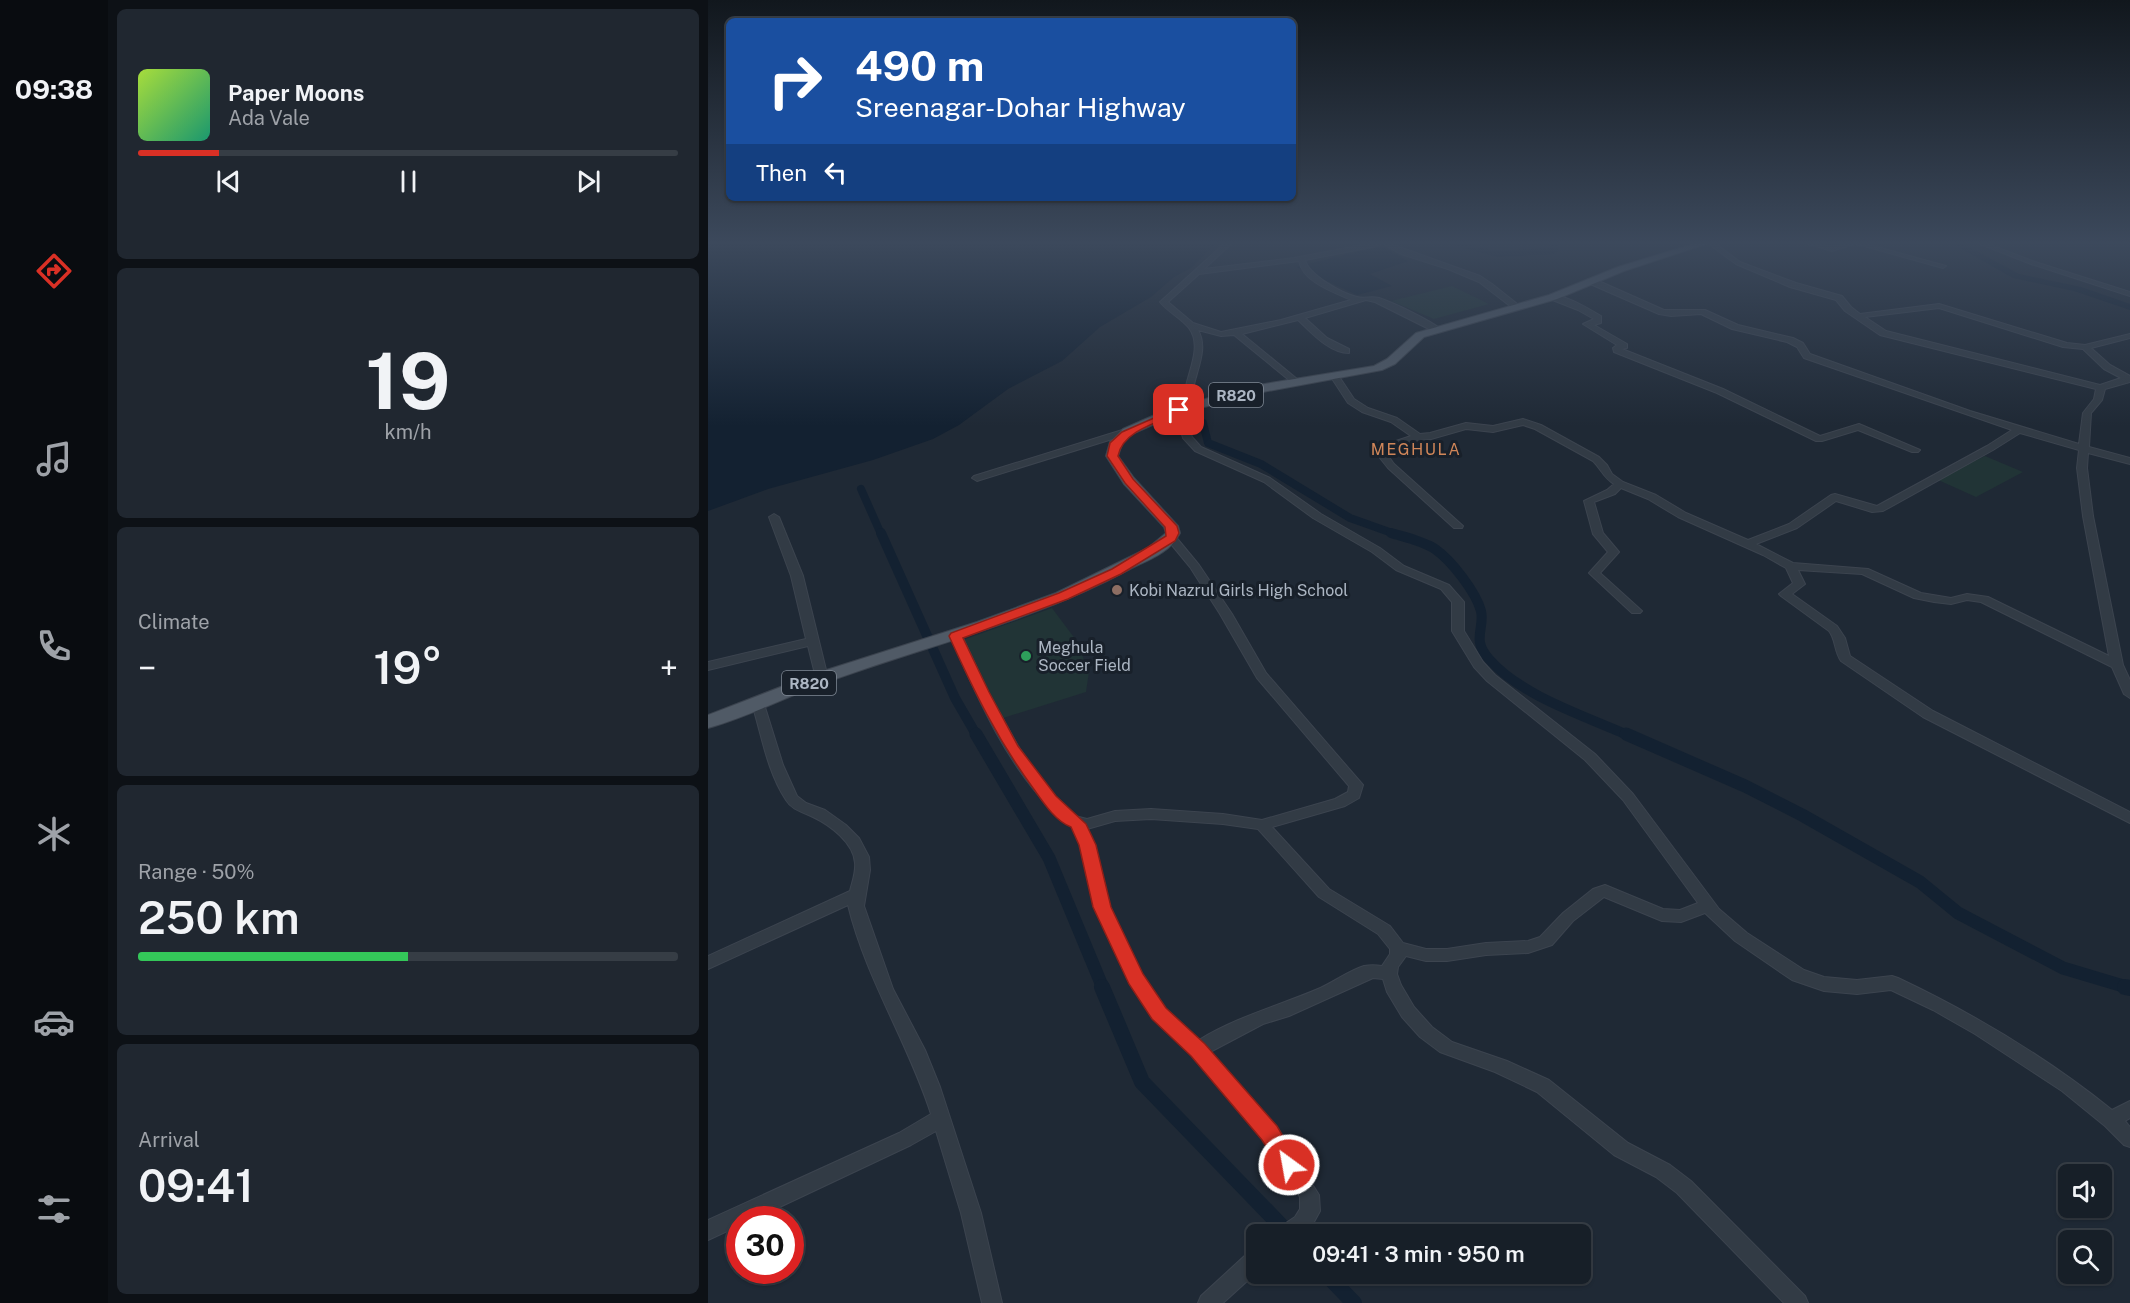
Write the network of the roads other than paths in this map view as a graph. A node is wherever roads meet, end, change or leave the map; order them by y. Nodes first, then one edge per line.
1 (1167, 305) edge
2 (1343, 305) edge
3 (1387, 305) edge
4 (1512, 305) edge
5 (1527, 305) edge
6 (1573, 305) edge
7 (1645, 305) edge
8 (1845, 305) edge
9 (1517, 308) junction
10 (1858, 316) junction
11 (1300, 318) junction
12 (1190, 325) junction
13 (1438, 330) junction
14 (1239, 332) junction
15 (2130, 336) edge
16 (2085, 347) junction
17 (1346, 351) dead end
18 (1335, 377) junction
19 (2129, 379) edge
20 (1294, 381) junction
21 (2101, 388) junction
22 (1195, 405) junction
23 (1179, 410) junction
24 (1133, 430) junction
25 (2018, 430) junction
26 (1418, 437) junction
27 (2082, 449) junction
28 (1915, 450) dead end
29 (2130, 461) edge
30 (977, 478) dead end
31 (1620, 484) junction
32 (774, 517) dead end
33 (1458, 526) dead end
34 (1171, 538) junction
35 (1748, 544) junction
36 (1791, 566) junction
37 (1636, 611) dead end
38 (952, 637) junction
39 (812, 641) junction
40 (2117, 665) junction
41 (708, 666) edge
42 (822, 678) junction
43 (2130, 694) edge
44 (758, 704) junction
45 (708, 722) edge
46 (2130, 818) edge
47 (1078, 824) junction
48 (1262, 825) junction
49 (855, 895) junction
50 (1708, 905) junction
51 (1398, 948) junction
52 (708, 963) edge
53 (1389, 974) junction
54 (1198, 1050) junction
55 (2130, 1109) edge
56 (941, 1118) junction
57 (2111, 1120) junction
58 (2130, 1139) edge
59 (1302, 1224) edge
60 (708, 1230) edge
61 (1246, 1268) edge
62 (992, 1303) edge
63 (1208, 1303) edge
64 (1798, 1303) edge

1 - 12 street
2 - 11 street
3 - 13 street
4 - 9 street
5 - 9 main road, R820
6 - 28 street
7 - 25 street
8 - 10 street
9 - 13 main road, R820
10 - 16 street
10 - 21 street
11 - 14 street
11 - 17 street
12 - 14 street
12 - 22 street
13 - 18 main road, R820
14 - 20 street
15 - 16 street
16 - 19 street
18 - 20 main road, R820
18 - 26 street
19 - 21 street
20 - 22 main road, R820
21 - 27 street
22 - 23 main road, R820
23 - 24 main road, R820
23 - 50 street
24 - 30 street
24 - 34 main road, R820
25 - 27 street
25 - 35 street
26 - 31 street
26 - 33 street
27 - 29 street
27 - 40 street
31 - 35 street
31 - 37 street
32 - 39 street
34 - 38 main road, R820
34 - 48 street
35 - 36 street
36 - 40 street
36 - 46 street
38 - 42 main road, R820
38 - 47 street
39 - 41 street
39 - 42 street
40 - 43 street
42 - 44 main road, R820
44 - 45 main road, R820
44 - 49 street
47 - 48 street
47 - 54 street
48 - 51 street
49 - 52 street
49 - 56 street
50 - 51 street
50 - 57 street
51 - 53 street
53 - 54 street
53 - 64 street
54 - 59 street
55 - 57 street
56 - 60 street
56 - 62 street
57 - 58 street
61 - 63 street

